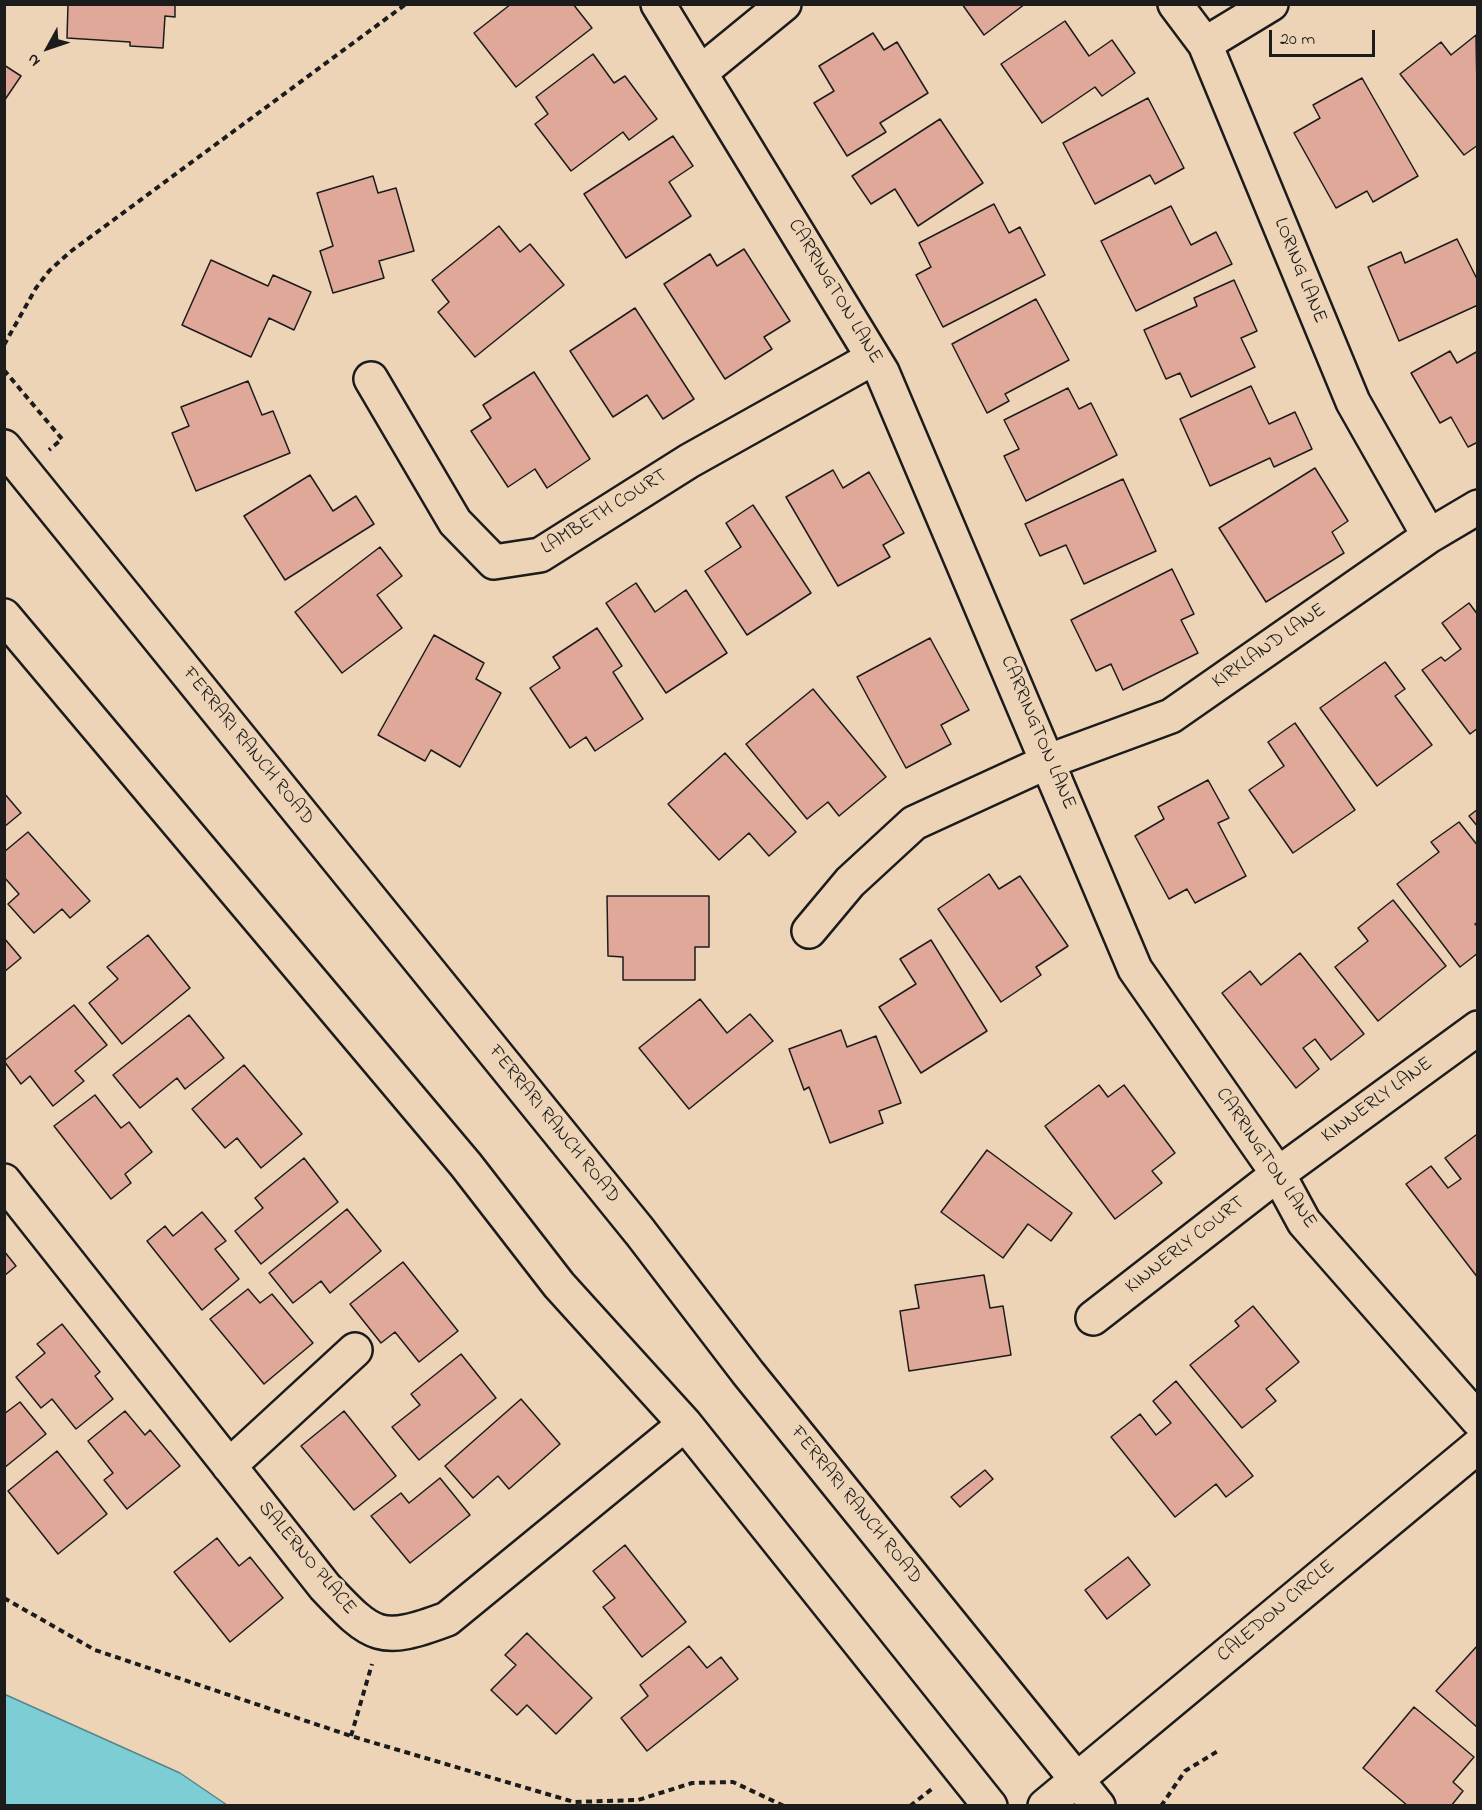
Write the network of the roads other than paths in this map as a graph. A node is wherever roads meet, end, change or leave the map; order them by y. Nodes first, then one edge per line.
1 (658, 4) edge
2 (784, 4) edge
3 (1175, 4) edge
4 (1271, 4) edge
5 (1205, 44) junction
6 (701, 72) junction
7 (873, 358) junction
8 (371, 379) dead end
9 (14, 459) edge
10 (1478, 507) edge
11 (1429, 536) junction
12 (4, 616) edge
13 (1049, 761) junction
14 (809, 931) dead end
15 (1478, 1028) edge
16 (1278, 1174) junction
17 (4, 1180) edge
18 (1094, 1318) dead end
19 (355, 1350) dead end
20 (1478, 1420) edge
21 (685, 1424) junction
22 (1478, 1446) edge
23 (229, 1466) junction
24 (1077, 1779) junction
25 (990, 1806) edge
26 (1045, 1806) edge
27 (1098, 1806) edge

1 - 6 street, CARRINGTON LANE
2 - 6 street
3 - 5 street, LORING LANE
4 - 5 street
5 - 11 street, LORING LANE
6 - 7 street, CARRINGTON LANE
7 - 8 street, LAMBETH COURT
7 - 13 street, CARRINGTON LANE
9 - 24 street, FERRARI RANCH ROAD
10 - 11 street, KIRKLAND LANE
11 - 13 street, KIRKLAND LANE
12 - 21 street
13 - 14 street, KIRKLAND LANE
13 - 16 street, CARRINGTON LANE
15 - 16 street, KINNERLY LANE
16 - 18 street, KINNERLY COURT
16 - 20 street, CARRINGTON LANE
17 - 23 street, SALERNO PLACE
19 - 23 street
21 - 23 street, SALERNO PLACE
21 - 25 street
22 - 24 street, CALEDON CIRCLE
24 - 26 street, CALEDON CIRCLE
24 - 27 street, FERRARI RANCH ROAD

